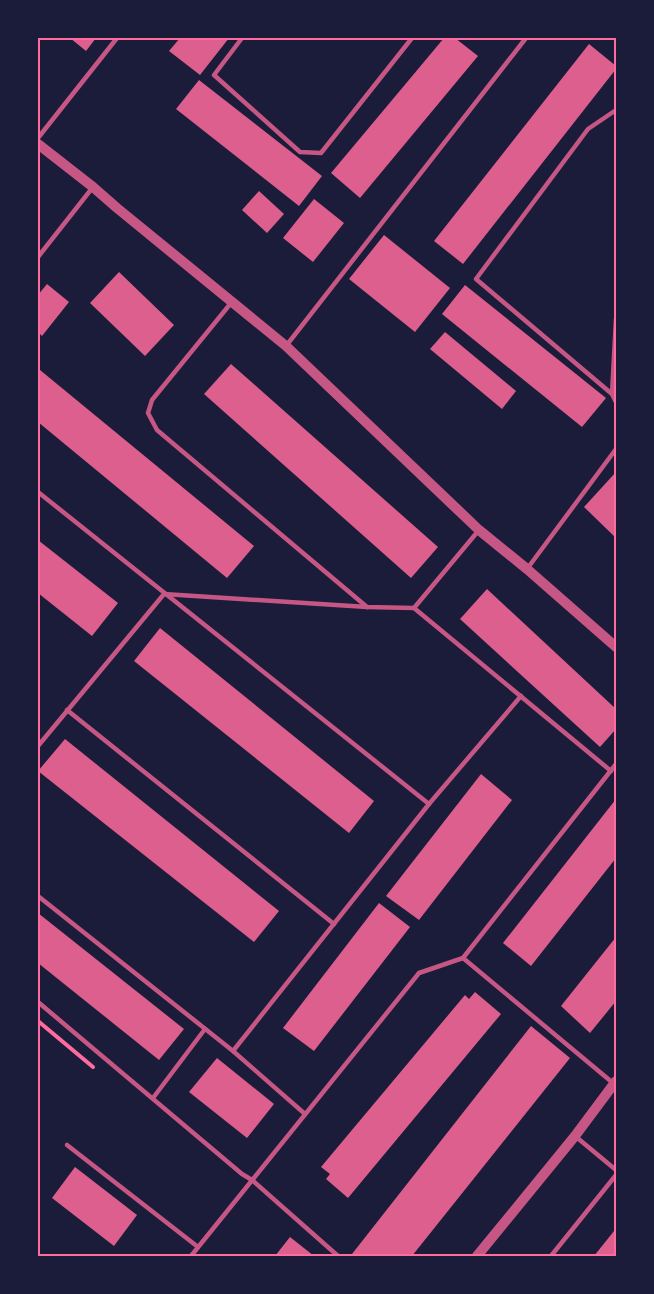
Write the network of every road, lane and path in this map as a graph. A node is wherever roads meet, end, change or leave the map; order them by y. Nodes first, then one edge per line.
1 (117, 38) edge
2 (242, 38) edge
3 (412, 38) edge
4 (526, 38) edge
5 (616, 110) edge
6 (38, 138) edge
7 (38, 144) edge
8 (93, 187) junction
9 (38, 257) edge
10 (232, 302) junction
11 (616, 319) edge
12 (286, 346) junction
13 (612, 394) junction
14 (616, 402) edge
15 (616, 449) edge
16 (38, 492) edge
17 (479, 530) junction
18 (527, 569) junction
19 (164, 594) junction
20 (367, 608) junction
21 (414, 608) junction
22 (616, 646) edge
23 (521, 696) junction
24 (67, 710) junction
25 (38, 746) edge
26 (616, 764) edge
27 (611, 771) junction
28 (429, 804) junction
29 (38, 896) edge
30 (334, 924) junction
31 (463, 958) junction
32 (38, 1002) edge
33 (205, 1029) junction
34 (233, 1051) junction
35 (615, 1082) edge
36 (153, 1098) junction
37 (305, 1114) junction
38 (575, 1136) junction
39 (67, 1145) dead end
40 (616, 1170) edge
41 (616, 1175) edge
42 (252, 1180) junction
43 (198, 1247) junction
44 (191, 1257) edge
45 (338, 1257) edge
46 (477, 1257) edge
47 (551, 1257) edge

1 - 6 lane
2 - 3 lane
4 - 12 lane
5 - 13 lane
7 - 8 street
8 - 9 lane
8 - 10 street
10 - 12 street
10 - 20 lane
11 - 13 lane
12 - 17 street
13 - 14 lane
15 - 18 lane
16 - 19 lane
17 - 18 street
17 - 21 lane
18 - 22 street
19 - 20 lane
19 - 24 lane
19 - 28 lane
20 - 21 lane
21 - 23 lane
23 - 27 lane
23 - 28 lane
24 - 25 lane
24 - 30 lane
26 - 27 lane
27 - 31 lane
28 - 30 lane
29 - 33 lane
30 - 34 lane
31 - 35 lane
31 - 37 lane
32 - 36 lane
33 - 34 lane
33 - 36 lane
34 - 37 lane
35 - 38 street
36 - 42 lane
37 - 42 lane
38 - 40 lane
38 - 46 street
39 - 43 lane
41 - 47 lane
42 - 43 lane
42 - 45 lane
43 - 44 lane

